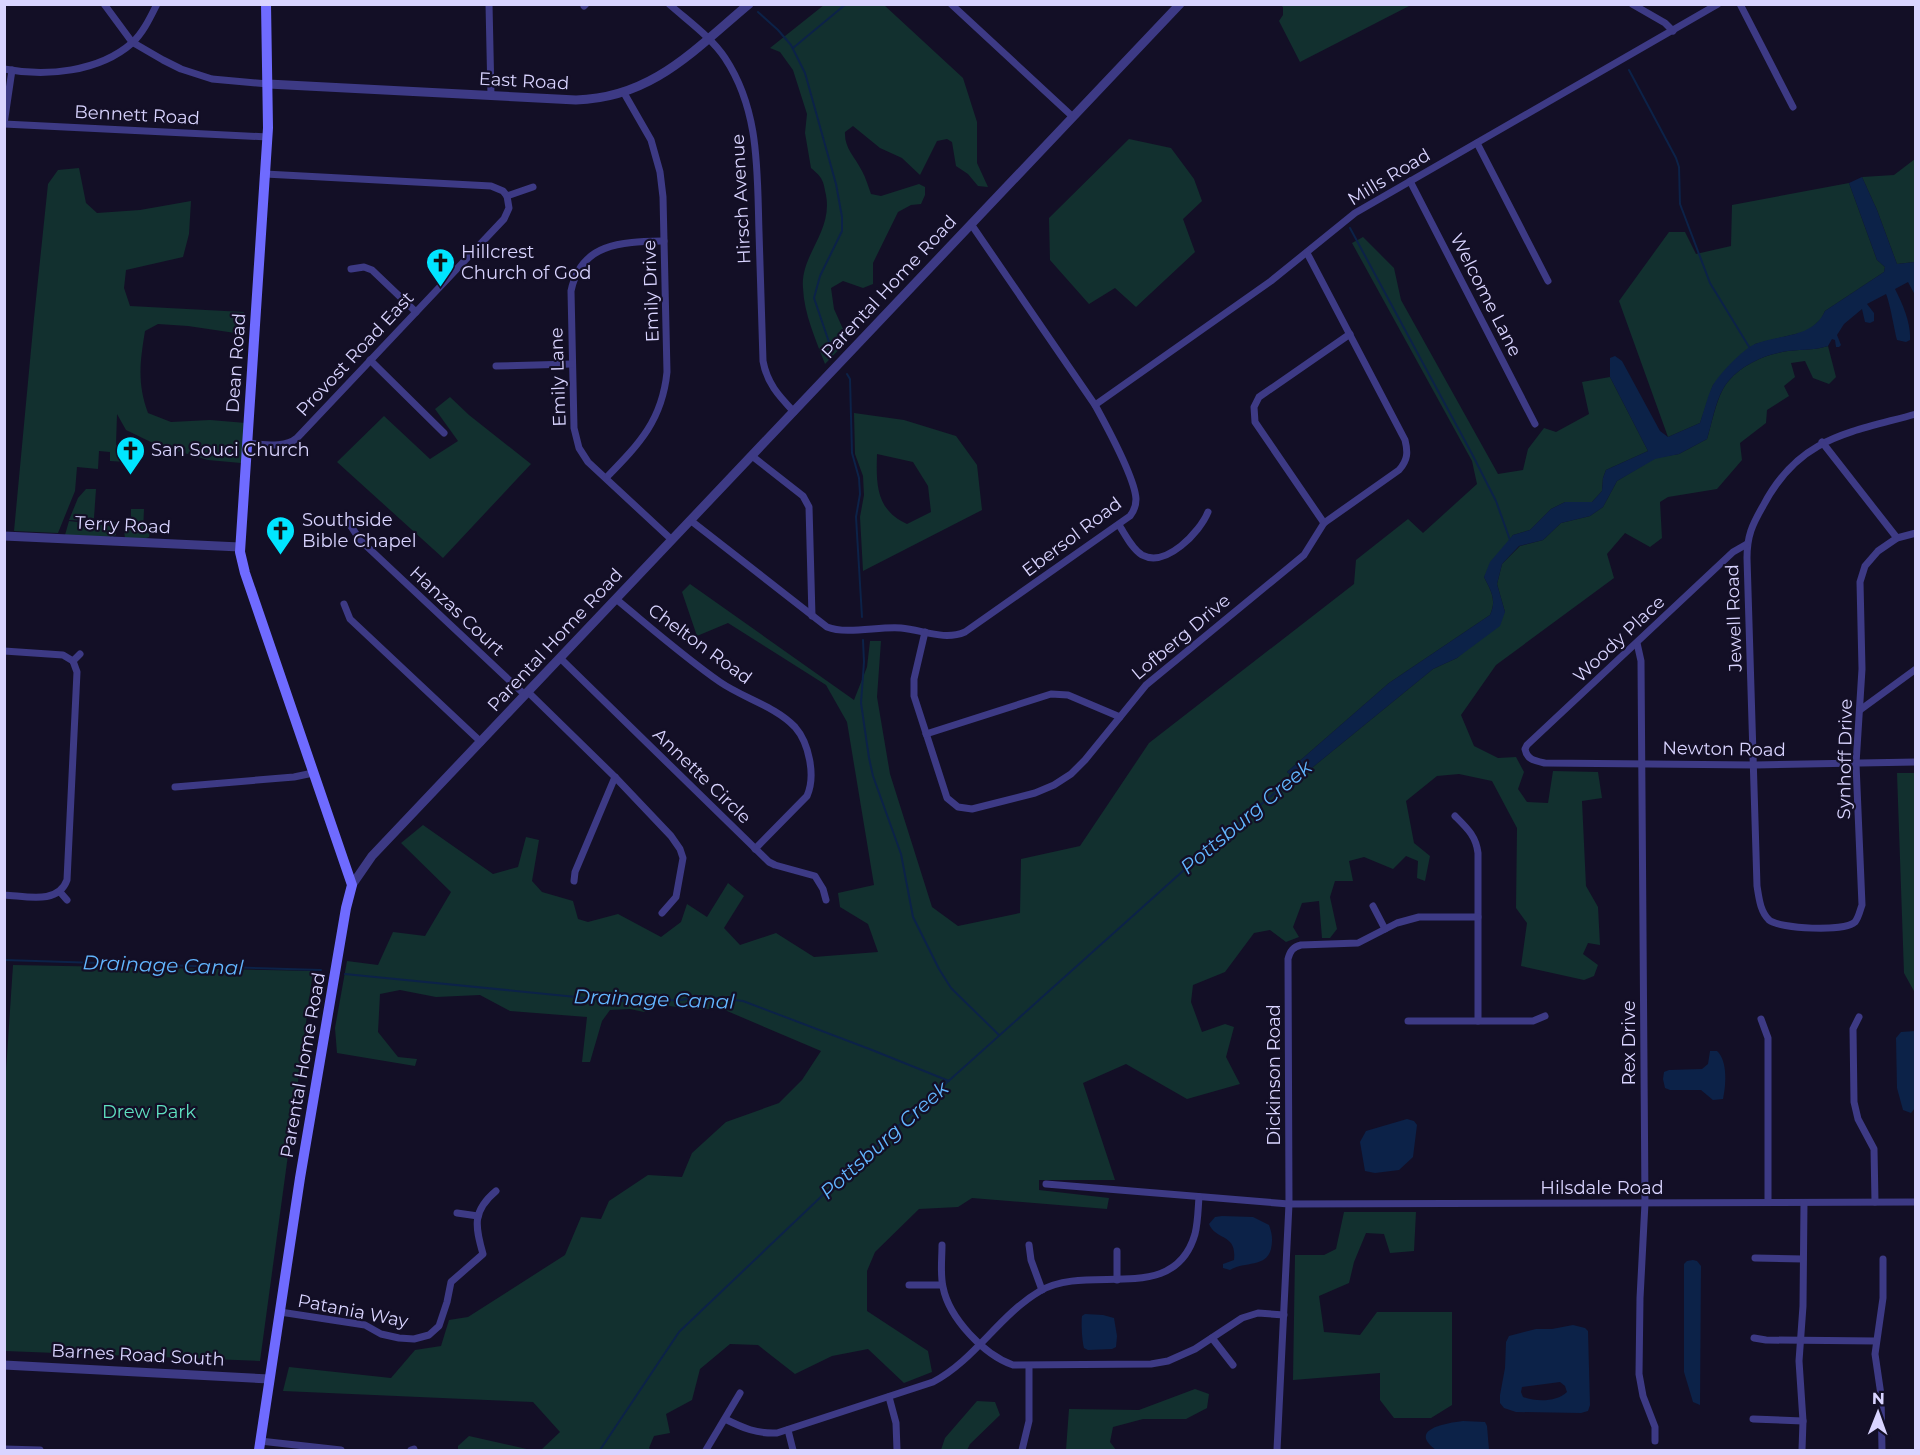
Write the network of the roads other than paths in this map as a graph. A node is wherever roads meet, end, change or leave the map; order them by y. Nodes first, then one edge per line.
1 (104, 4) edge
2 (157, 4) edge
3 (266, 4) edge
4 (489, 4) edge
5 (669, 4) edge
6 (749, 4) edge
7 (951, 4) edge
8 (1180, 4) edge
9 (1632, 4) edge
10 (1718, 4) edge
11 (1740, 4) edge
12 (1673, 31) junction
13 (708, 38) junction
14 (132, 42) junction
15 (8, 69) edge
16 (268, 84) junction
17 (624, 93) junction
18 (491, 96) junction
19 (1794, 107) dead end
20 (1073, 117) junction
21 (5, 124) edge
22 (268, 137) junction
23 (1477, 143) junction
24 (266, 174) junction
25 (1410, 181) junction
26 (533, 187) dead end
27 (507, 196) junction
28 (971, 224) junction
29 (664, 241) junction
30 (1307, 253) junction
31 (351, 268) dead end
32 (1548, 281) dead end
33 (416, 312) junction
34 (1350, 334) junction
35 (370, 360) junction
36 (572, 364) junction
37 (496, 366) dead end
38 (1095, 405) junction
39 (794, 412) junction
40 (1916, 414) edge
41 (1536, 424) dead end
42 (444, 433) dead end
43 (1822, 442) junction
44 (247, 443) junction
45 (752, 456) junction
46 (606, 478) junction
47 (1208, 512) dead end
48 (347, 520) dead end
49 (690, 520) junction
50 (1324, 523) junction
51 (1119, 525) junction
52 (1916, 533) edge
53 (4, 536) edge
54 (1897, 538) junction
55 (672, 540) junction
56 (1747, 544) junction
57 (240, 547) junction
58 (616, 599) junction
59 (344, 604) dead end
60 (813, 616) junction
61 (925, 633) junction
62 (1636, 643) junction
63 (4, 651) edge
64 (80, 654) dead end
65 (560, 658) junction
66 (73, 661) junction
67 (1916, 669) edge
68 (526, 693) junction
69 (1860, 710) junction
70 (1120, 717) junction
71 (926, 734) junction
72 (481, 742) junction
73 (1533, 760) joint
74 (1916, 762) edge
75 (1642, 763) junction
76 (1856, 764) junction
77 (1755, 765) junction
78 (313, 773) junction
79 (615, 777) junction
80 (175, 787) dead end
81 (1455, 816) dead end
82 (755, 849) junction
83 (574, 881) dead end
84 (352, 885) junction
85 (60, 892) junction
86 (4, 895) edge
87 (67, 900) dead end
88 (826, 900) dead end
89 (1373, 906) dead end
90 (662, 913) dead end
91 (1766, 916) joint
92 (1478, 917) junction
93 (1385, 929) junction
94 (1545, 1016) dead end
95 (1859, 1017) dead end
96 (1761, 1019) dead end
97 (1408, 1021) dead end
98 (1478, 1021) junction
99 (1046, 1184) dead end
100 (496, 1191) dead end
101 (1199, 1197) junction
102 (1768, 1202) junction
103 (1875, 1202) junction
104 (1916, 1202) edge
105 (1645, 1203) junction
106 (1804, 1203) junction
107 (1289, 1204) junction
108 (457, 1213) dead end
109 (478, 1216) junction
110 (942, 1245) dead end
111 (1029, 1245) dead end
112 (1117, 1251) dead end
113 (1755, 1258) dead end
114 (1803, 1259) junction
115 (1883, 1259) dead end
116 (1117, 1280) junction
117 (909, 1285) dead end
118 (942, 1286) junction
119 (1042, 1290) junction
120 (280, 1312) junction
121 (1284, 1315) junction
122 (1212, 1338) junction
123 (1754, 1338) dead end
124 (1800, 1340) junction
125 (1876, 1341) junction
126 (980, 1344) junction
127 (4, 1365) edge
128 (1233, 1365) dead end
129 (1029, 1366) junction
130 (269, 1378) junction
131 (740, 1393) dead end
132 (889, 1397) junction
133 (725, 1419) junction
134 (1753, 1419) dead end
135 (1803, 1421) junction
136 (788, 1430) junction
137 (1655, 1441) dead end
138 (260, 1446) edge
139 (4, 1449) edge
140 (40, 1450) edge
141 (341, 1450) edge
142 (706, 1450) edge
143 (793, 1450) edge
144 (897, 1450) edge
145 (1022, 1450) edge
146 (1277, 1450) edge
147 (1802, 1450) edge
148 (1882, 1450) edge

1 - 14 street
2 - 14 street
3 - 16 main road, Dean Road
4 - 18 street
5 - 13 street, Hirsch Avenue
6 - 13 street, East Road
7 - 20 street
8 - 20 street, Parental Home Road
9 - 12 street
10 - 12 street, Mills Road
11 - 19 street
12 - 23 street, Mills Road
13 - 17 street, East Road
13 - 39 street, Hirsch Avenue
14 - 15 street
14 - 16 street
15 - 21 street
16 - 18 street, East Road
16 - 22 main road, Dean Road
17 - 18 street, East Road
17 - 29 street, Emily Drive
20 - 28 street, Parental Home Road
21 - 22 street, Bennett Road
22 - 24 main road, Dean Road
23 - 25 street, Mills Road
23 - 32 street
24 - 27 street
24 - 44 main road, Dean Road
25 - 30 street, Mills Road
25 - 41 street, Welcome Lane
26 - 27 street
27 - 33 street, Provost Road East
28 - 38 street, Ebersol Road
28 - 39 street, Parental Home Road
29 - 36 street, Emily Lane
29 - 46 street, Emily Drive
30 - 34 street
30 - 38 street, Mills Road
31 - 33 street
33 - 35 street, Provost Road East
34 - 50 street, Lofberg Drive
34 - 50 street
35 - 42 street
35 - 44 street, Provost Road East
36 - 37 street
36 - 46 street, Emily Lane
38 - 51 street, Ebersol Road
39 - 45 street, Parental Home Road
40 - 43 street, Jewell Road
43 - 54 street
43 - 56 street, Jewell Road
44 - 57 main road, Dean Road
45 - 49 street, Parental Home Road
45 - 60 street
46 - 55 street, Emily Lane
47 - 51 street
48 - 68 street, Hanzas Court
49 - 55 street, Parental Home Road
49 - 60 street
50 - 70 street, Lofberg Drive
51 - 61 street, Ebersol Road
52 - 54 street, Synhoff Drive
53 - 57 street, Terry Road
54 - 69 street, Synhoff Drive
55 - 58 street, Parental Home Road
56 - 62 street, Woody Place
56 - 77 street, Jewell Road
57 - 78 main road, Dean Road
58 - 65 street, Parental Home Road
58 - 82 street, Chelton Road
59 - 72 street
60 - 61 street
61 - 71 street
62 - 73 street, Woody Place
62 - 75 street, Rex Drive
63 - 66 street
64 - 66 street
65 - 68 street, Parental Home Road
65 - 82 street, Annette Circle
66 - 85 street
67 - 69 street
68 - 72 street, Parental Home Road
68 - 79 street, Hanzas Court
69 - 76 street, Synhoff Drive
70 - 71 street
70 - 71 street, Lofberg Drive
72 - 84 street, Parental Home Road
73 - 75 street, Newton Road
74 - 76 street, Newton Road
75 - 77 street, Newton Road
75 - 105 street, Rex Drive
76 - 77 street, Newton Road
76 - 91 street, Synhoff Drive
77 - 91 street, Jewell Road
78 - 80 street
78 - 84 main road, Dean Road
79 - 83 street
79 - 90 street, Hanzas Court
81 - 92 street
82 - 88 street, Annette Circle
84 - 120 main road, Parental Home Road
85 - 86 street
85 - 87 street
89 - 93 street
92 - 93 street
92 - 98 street
93 - 107 street, Dickinson Road
94 - 98 street
95 - 103 street
96 - 102 street
97 - 98 street
99 - 101 street, Hilsdale Road
100 - 109 street
101 - 107 street, Hilsdale Road
101 - 116 street
102 - 105 street, Hilsdale Road
102 - 106 street, Hilsdale Road
103 - 104 street, Hilsdale Road
103 - 106 street, Hilsdale Road
105 - 107 street, Hilsdale Road
105 - 137 street, Rex Drive
106 - 114 street
107 - 121 street, Dickinson Road
108 - 109 street
109 - 120 street, Patania Way
110 - 118 street
111 - 119 street
112 - 116 street
113 - 114 street
114 - 124 street
115 - 125 street
116 - 119 street
117 - 118 street
118 - 126 street
119 - 126 street
120 - 130 main road, Parental Home Road
121 - 122 street
121 - 146 street, Dickinson Road
122 - 128 street
122 - 129 street
123 - 124 street
124 - 125 street
124 - 135 street
125 - 148 street
126 - 129 street
126 - 132 street
127 - 130 street, Barnes Road South
129 - 145 street
130 - 138 main road, Parental Home Road
131 - 133 street
132 - 136 street
132 - 144 street
133 - 136 street
133 - 142 street
134 - 135 street
135 - 147 street
136 - 143 street
138 - 141 street
139 - 140 street

